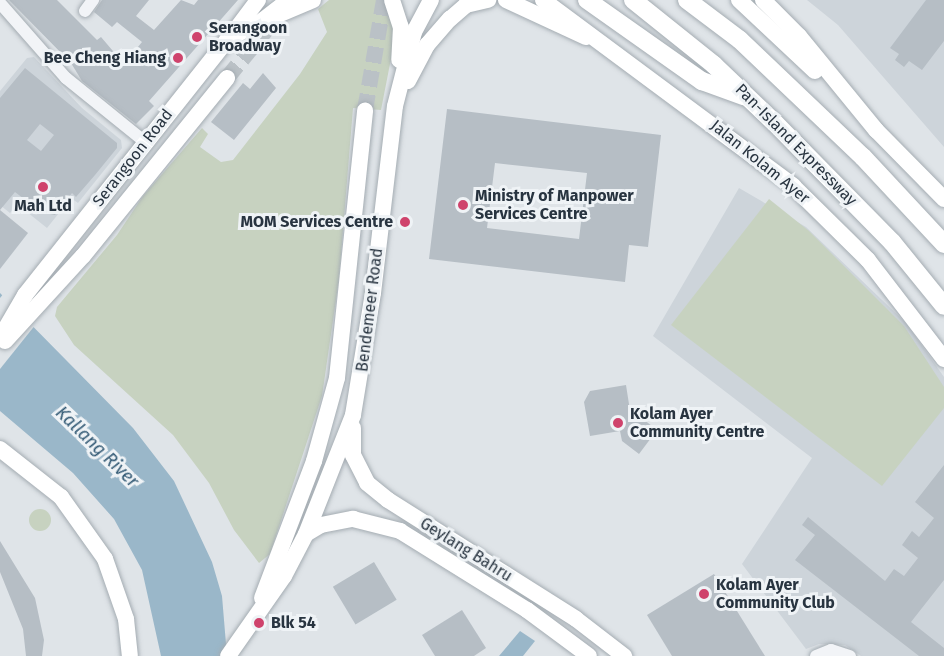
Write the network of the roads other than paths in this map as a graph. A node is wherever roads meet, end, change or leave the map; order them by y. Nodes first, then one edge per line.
1 (93, 0) edge
2 (258, 0) edge
3 (289, 0) edge
4 (313, 0) edge
5 (392, 0) edge
6 (431, 0) edge
7 (488, 0) edge
8 (506, 0) edge
9 (543, 0) edge
10 (587, 0) edge
11 (633, 0) edge
12 (687, 0) edge
13 (738, 0) edge
14 (763, 0) edge
15 (0, 3) edge
16 (84, 11) dead end
17 (263, 20) junction
18 (228, 39) junction
19 (614, 50) junction
20 (227, 78) tunnel mouth
21 (750, 99) junction
22 (395, 106) junction
23 (365, 110) tunnel mouth
24 (876, 130) junction
25 (145, 142) junction
26 (944, 198) edge
27 (944, 244) edge
28 (944, 306) edge
29 (0, 338) edge
30 (0, 346) edge
31 (944, 359) edge
32 (353, 416) junction
33 (0, 449) edge
34 (306, 534) junction
35 (260, 604) junction
36 (130, 656) edge
37 (228, 656) edge
38 (589, 656) edge
39 (624, 656) edge
40 (816, 656) edge
41 (850, 656) edge

1 - 16 street
2 - 18 main road
3 - 17 main road, Serangoon Road
4 - 17 main road
5 - 22 main road
6 - 22 main road, Bendemeer Road
7 - 22 main road
8 - 19 main road
9 - 19 main road, Jalan Kolam Ayer
10 - 21 highway
11 - 21 highway, Pan-Island Expressway
12 - 27 highway
13 - 24 main road
14 - 24 main road
15 - 25 street
17 - 18 main road, Serangoon Road
18 - 25 main road, Serangoon Road
19 - 31 main road, Jalan Kolam Ayer
20 - 30 main road, Serangoon Road
21 - 28 highway, Pan-Island Expressway
22 - 32 main road, Bendemeer Road
23 - 35 main road, Bendemeer Road
24 - 26 main road
25 - 29 main road, Serangoon Road
32 - 34 main road, Bendemeer Road
32 - 39 main road, Geylang Bahru
33 - 36 main road
34 - 35 main road, Bendemeer Road
34 - 38 main road, Geylang Bahru
35 - 37 main road, Bendemeer Road
40 - 41 street

